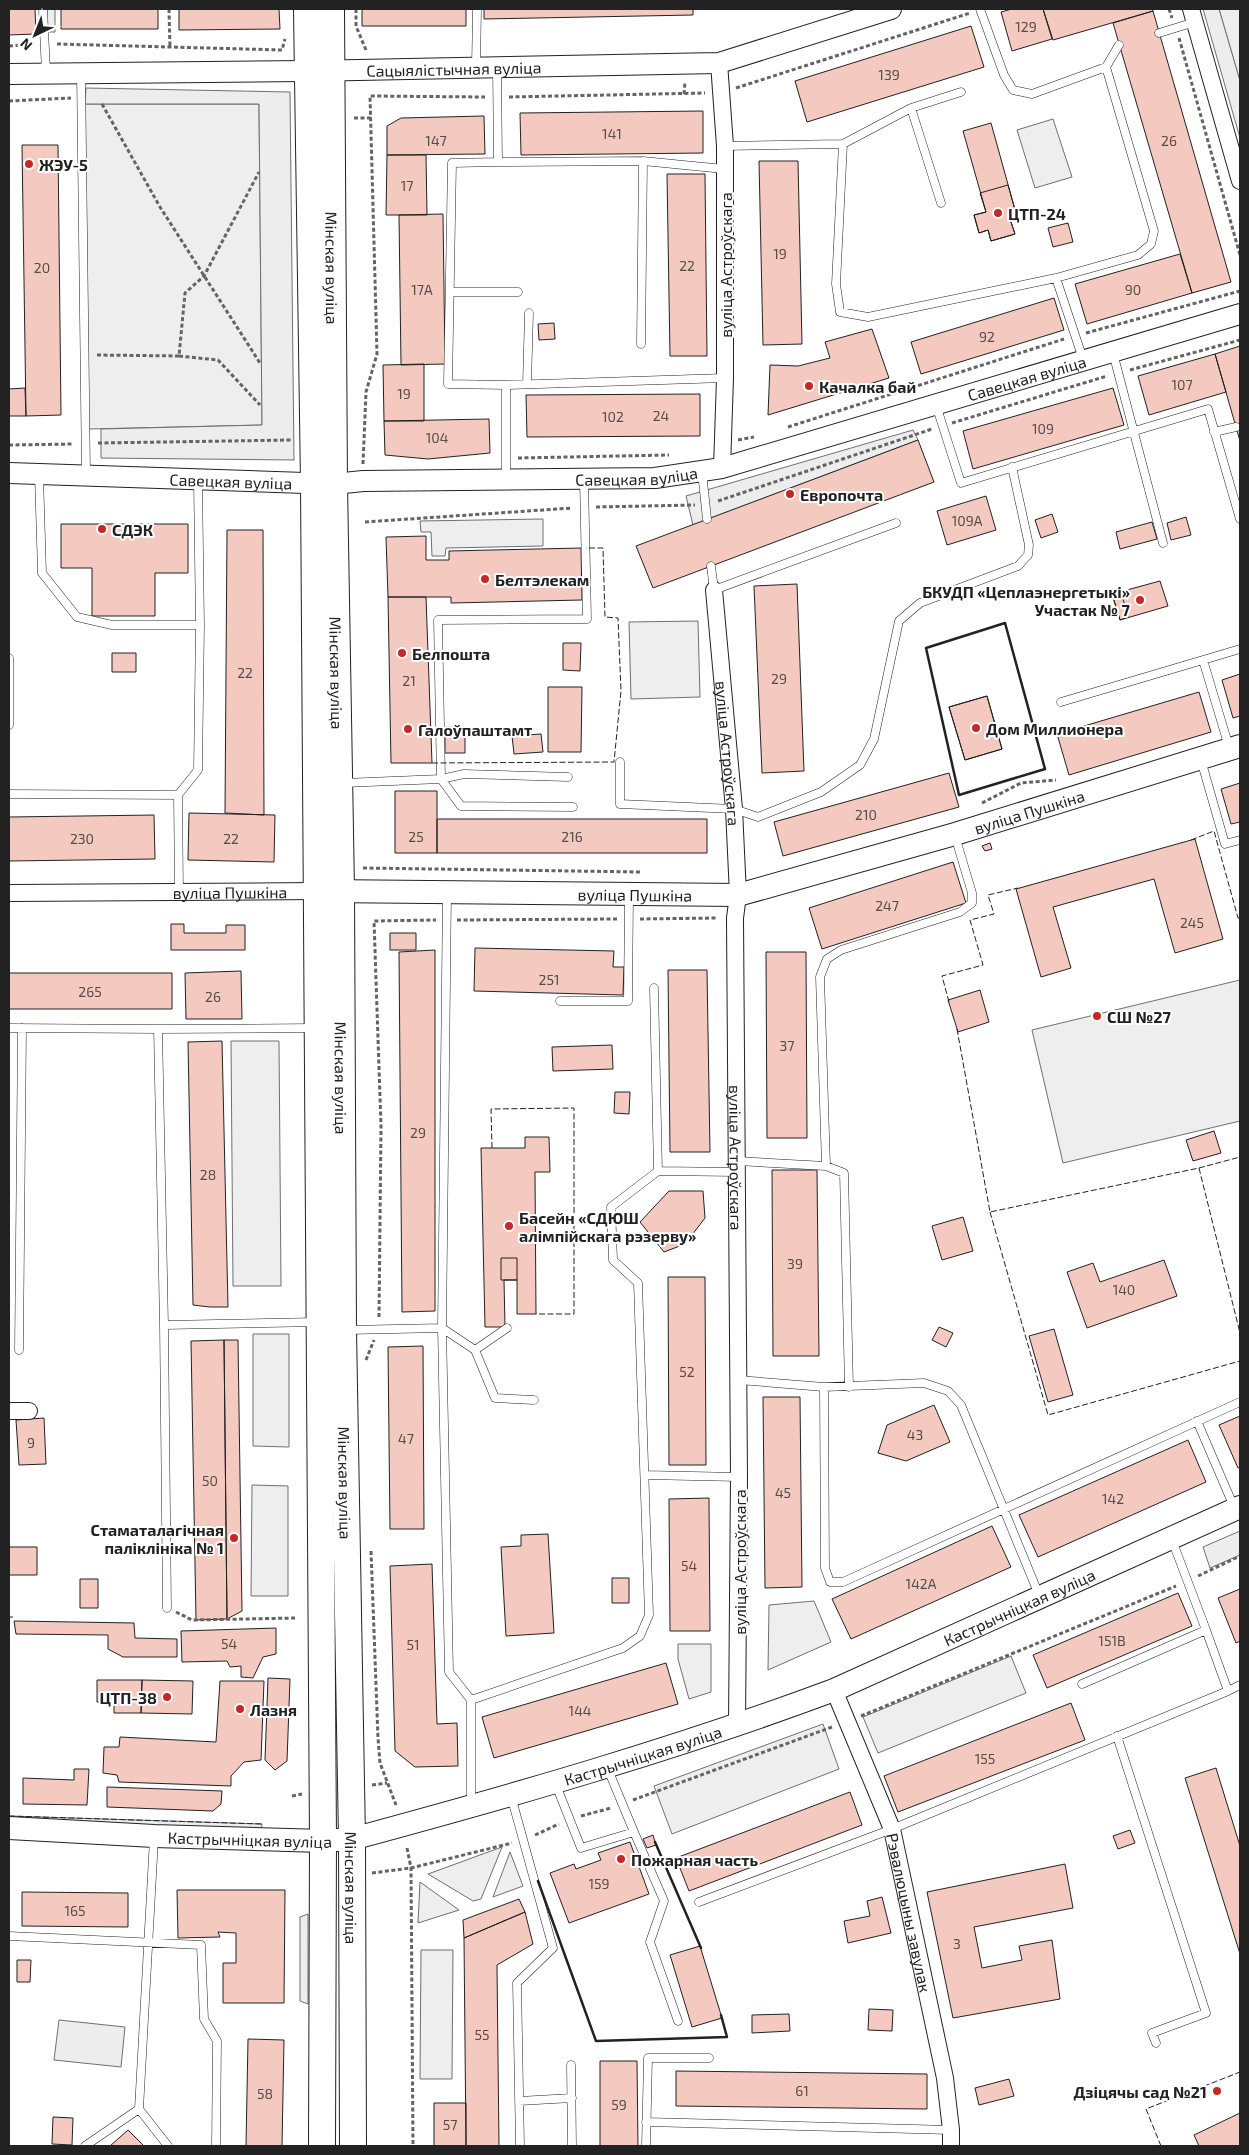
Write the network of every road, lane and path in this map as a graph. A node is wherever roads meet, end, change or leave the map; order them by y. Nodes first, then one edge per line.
1 (43, 9) edge
2 (169, 9) edge
3 (307, 9) edge
4 (331, 9) edge
5 (356, 9) edge
6 (477, 9) edge
7 (891, 9) edge
8 (980, 9) edge
9 (1169, 9) edge
10 (1193, 15) edge
11 (1176, 28) junction
12 (1159, 33) dead end
13 (285, 37) dead end
14 (45, 43) junction
15 (9, 46) edge
16 (1120, 46) dead end
17 (170, 47) junction
18 (375, 50) dead end
19 (718, 63) junction
20 (1106, 67) junction
21 (476, 68) junction
22 (496, 68) junction
23 (319, 71) junction
24 (46, 73) junction
25 (81, 73) junction
26 (9, 74) edge
27 (961, 92) dead end
28 (721, 93) junction
29 (81, 98) junction
30 (497, 98) junction
31 (9, 101) edge
32 (102, 104) dead end
33 (911, 108) junction
34 (843, 144) junction
35 (725, 146) junction
36 (643, 160) junction
37 (498, 162) junction
38 (724, 169) junction
39 (259, 172) dead end
40 (1240, 180) edge
41 (940, 203) dead end
42 (1240, 256) edge
43 (204, 276) junction
44 (1056, 278) junction
45 (1240, 291) edge
46 (451, 292) junction
47 (518, 292) dead end
48 (529, 313) dead end
49 (1240, 314) edge
50 (1076, 335) junction
51 (641, 344) dead end
52 (1112, 351) junction
53 (86, 355) junction
54 (179, 356) junction
55 (1084, 360) junction
56 (260, 363) dead end
57 (726, 378) junction
58 (527, 384) junction
59 (506, 385) junction
60 (260, 404) dead end
61 (936, 404) junction
62 (1236, 427) dead end
63 (783, 428) dead end
64 (1134, 430) junction
65 (1214, 432) junction
66 (755, 437) dead end
67 (295, 440) dead end
68 (92, 443) dead end
69 (723, 443) junction
70 (83, 444) dead end
71 (9, 446) edge
72 (670, 455) dead end
73 (506, 458) junction
74 (363, 467) dead end
75 (1012, 467) junction
76 (722, 468) junction
77 (702, 471) junction
78 (9, 473) edge
79 (39, 475) junction
80 (86, 476) junction
81 (584, 478) junction
82 (506, 479) junction
83 (198, 480) junction
84 (324, 484) junction
85 (707, 519) dead end
86 (1240, 519) edge
87 (896, 523) dead end
88 (1163, 543) dead end
89 (711, 566) dead end
90 (714, 590) junction
91 (200, 625) junction
92 (1240, 649) edge
93 (9, 658) edge
94 (1203, 660) junction
95 (1061, 702) dead end
96 (9, 725) edge
97 (1235, 748) edge
98 (1200, 758) junction
99 (620, 762) dead end
100 (568, 777) dead end
101 (440, 779) junction
102 (1064, 780) dead end
103 (338, 782) junction
104 (9, 794) edge
105 (178, 795) junction
106 (977, 805) dead end
107 (573, 807) dead end
108 (734, 809) junction
109 (955, 834) junction
110 (1240, 840) edge
111 (642, 872) dead end
112 (333, 884) junction
113 (179, 891) junction
114 (447, 892) junction
115 (9, 894) edge
116 (628, 894) junction
117 (738, 895) junction
118 (724, 918) dead end
119 (629, 919) junction
120 (446, 920) junction
121 (654, 988) dead end
122 (560, 1001) dead end
123 (9, 1028) edge
124 (22, 1028) junction
125 (158, 1028) junction
126 (318, 1028) junction
127 (826, 1166) junction
128 (737, 1167) junction
129 (658, 1171) junction
130 (319, 1322) junction
131 (164, 1325) junction
132 (442, 1328) junction
133 (507, 1328) dead end
134 (379, 1329) junction
135 (343, 1330) junction
136 (19, 1350) dead end
137 (475, 1350) junction
138 (366, 1365) dead end
139 (739, 1380) junction
140 (849, 1386) junction
141 (824, 1387) junction
142 (534, 1400) dead end
143 (1240, 1402) edge
144 (9, 1411) edge
145 (29, 1411) dead end
146 (1197, 1422) junction
147 (645, 1475) junction
148 (739, 1477) junction
149 (1238, 1508) edge
150 (1004, 1509) junction
151 (1171, 1538) junction
152 (371, 1547) dead end
153 (1040, 1597) junction
154 (167, 1608) joint
155 (297, 1618) dead end
156 (1206, 1630) junction
157 (1082, 1684) dead end
158 (1240, 1685) edge
159 (834, 1690) junction
160 (1228, 1691) junction
161 (471, 1700) junction
162 (737, 1726) junction
163 (1117, 1736) junction
164 (606, 1767) junction
165 (555, 1783) junction
166 (511, 1796) junction
167 (396, 1806) dead end
168 (471, 1807) junction
169 (9, 1828) edge
170 (892, 1829) junction
171 (634, 1832) junction
172 (154, 1836) junction
173 (352, 1839) junction
174 (323, 1841) junction
175 (407, 1848) dead end
176 (699, 1902) dead end
177 (9, 1936) edge
178 (149, 1943) junction
179 (678, 2021) dead end
180 (1156, 2043) dead end
181 (709, 2058) dead end
182 (571, 2065) dead end
183 (572, 2098) junction
184 (519, 2101) junction
185 (139, 2110) junction
186 (646, 2122) junction
187 (951, 2138) edge
188 (85, 2146) edge
189 (168, 2146) edge
190 (216, 2146) edge
191 (322, 2146) edge
192 (353, 2146) edge
193 (413, 2146) edge
194 (520, 2146) edge
195 (572, 2146) edge
196 (646, 2146) edge

1 - 14 lane
2 - 17 path
3 - 23 main road, Мінская вуліца
4 - 23 main road, Мінская вуліца
5 - 18 path
6 - 21 lane
7 - 19 street, Сацыялістычная вуліца
8 - 20 lane
8 - 28 path
9 - 11 path
10 - 11 lane
10 - 40 street
11 - 12 lane
11 - 42 path
13 - 17 path
14 - 15 path
14 - 17 path
14 - 24 lane
16 - 20 lane
19 - 22 street, Сацыялістычная вуліца
19 - 28 street, вуліца Астроўскага
20 - 44 lane
21 - 22 street, Сацыялістычная вуліца
21 - 23 street, Сацыялістычная вуліца
22 - 30 lane
23 - 25 street, Сацыялістычная вуліца
23 - 84 main road, Мінская вуліца
24 - 25 street, Сацыялістычная вуліца
24 - 26 street, Сацыялістычная вуліца
25 - 29 lane
27 - 33 lane
28 - 30 path
28 - 35 street, вуліца Астроўскага
29 - 31 path
29 - 53 lane
30 - 37 lane
30 - 74 path
32 - 43 path
33 - 34 lane
33 - 41 lane
34 - 35 lane
34 - 44 lane
35 - 38 street, вуліца Астроўскага
36 - 37 lane
36 - 38 lane
36 - 51 lane
37 - 46 lane
38 - 57 street, вуліца Астроўскага
39 - 43 path
43 - 54 path
43 - 56 path
44 - 50 lane
45 - 50 path
46 - 47 lane
46 - 59 lane
48 - 58 lane
49 - 52 street, Савецкая вуліца
50 - 55 lane
50 - 63 path
52 - 55 street, Савецкая вуліца
52 - 64 lane
53 - 54 path
53 - 80 lane
54 - 60 path
55 - 61 street, Савецкая вуліца
57 - 58 lane
57 - 69 street, вуліца Астроўскага
58 - 59 lane
59 - 73 lane
61 - 75 lane
61 - 76 street, Савецкая вуліца
62 - 65 lane
64 - 65 lane
64 - 75 lane
64 - 88 lane
65 - 86 lane
66 - 69 path
67 - 68 path
69 - 76 street, вуліца Астроўскага
70 - 71 path
72 - 73 path
73 - 82 lane
75 - 108 lane
76 - 77 street, Савецкая вуліца
77 - 81 street, Савецкая вуліца
77 - 85 lane
78 - 79 street, Савецкая вуліца
79 - 80 street, Савецкая вуліца
79 - 91 lane
80 - 83 street, Савецкая вуліца
81 - 82 street, Савецкая вуліца
81 - 101 lane
82 - 84 street, Савецкая вуліца
83 - 84 street, Савецкая вуліца
83 - 91 lane
84 - 103 main road, Мінская вуліца
84 - 112 main road, Мінская вуліца
87 - 90 lane
89 - 90 lane
90 - 108 street, вуліца Астроўскага
91 - 105 lane
92 - 94 lane
93 - 96 lane
94 - 95 lane
94 - 97 lane
97 - 98 main road, вуліца Пушкіна
98 - 109 main road, вуліца Пушкіна
98 - 110 lane
99 - 108 lane
100 - 101 lane
101 - 103 lane
101 - 107 lane
102 - 106 path
103 - 112 main road, Мінская вуліца
104 - 105 lane
105 - 113 lane
108 - 117 street, вуліца Астроўскага
109 - 117 main road, вуліца Пушкіна
109 - 127 lane
111 - 112 path
112 - 113 street, вуліца Пушкіна
112 - 114 main road, вуліца Пушкіна
112 - 126 main road, Мінская вуліца
112 - 135 main road, Мінская вуліца
113 - 115 street, вуліца Пушкіна
114 - 116 main road, вуліца Пушкіна
114 - 120 lane
116 - 117 main road, вуліца Пушкіна
116 - 119 lane
117 - 128 street, вуліца Астроўскага
118 - 119 path
119 - 120 path
119 - 122 lane
120 - 132 lane
120 - 134 path
121 - 129 lane
123 - 124 lane
124 - 125 lane
124 - 136 lane
125 - 126 lane
125 - 131 lane
126 - 130 main road, Мінская вуліца
127 - 128 lane
127 - 140 lane
128 - 129 lane
128 - 139 street, вуліца Астроўскага
129 - 147 lane
130 - 131 lane
130 - 174 main road, Мінская вуліца
131 - 154 lane
132 - 134 lane
132 - 137 lane
132 - 161 lane
133 - 137 lane
134 - 135 lane
134 - 138 path
135 - 173 main road, Мінская вуліца
137 - 142 lane
139 - 141 lane
139 - 148 street, вуліца Астроўскага
140 - 141 lane
140 - 150 lane
141 - 150 lane
143 - 146 lane
144 - 145 street
146 - 149 lane
146 - 150 lane
147 - 148 lane
147 - 161 lane
148 - 162 street, вуліца Астроўскага
149 - 151 main road, Кастрычніцкая вуліца
150 - 153 lane
151 - 153 main road, Кастрычніцкая вуліца
151 - 156 lane
152 - 167 path
153 - 159 main road, Кастрычніцкая вуліца
154 - 155 path
156 - 157 lane
156 - 160 lane
158 - 160 lane
159 - 162 main road, Кастрычніцкая вуліца
159 - 170 street, Рэвалюцыны завулак
160 - 163 lane
161 - 168 lane
162 - 164 main road, Кастрычніцкая вуліца
163 - 170 lane
163 - 180 lane
164 - 165 main road, Кастрычніцкая вуліца
164 - 171 lane
165 - 166 main road, Кастрычніцкая вуліца
165 - 171 lane
166 - 168 main road, Кастрычніцкая вуліца
166 - 184 lane
168 - 173 main road, Кастрычніцкая вуліца
169 - 172 main road, Кастрычніцкая вуліца
170 - 176 lane
170 - 187 street, Рэвалюцыны завулак
171 - 179 lane
172 - 174 main road, Кастрычніцкая вуліца
172 - 178 lane
173 - 174 main road, Кастрычніцкая вуліца
173 - 192 main road, Мінская вуліца
174 - 191 main road, Мінская вуліца
175 - 193 path
177 - 178 lane
178 - 185 lane
178 - 190 lane
181 - 186 lane
182 - 183 lane
183 - 184 lane
183 - 195 lane
184 - 194 lane
185 - 188 lane
185 - 189 lane
186 - 187 lane
186 - 196 lane

